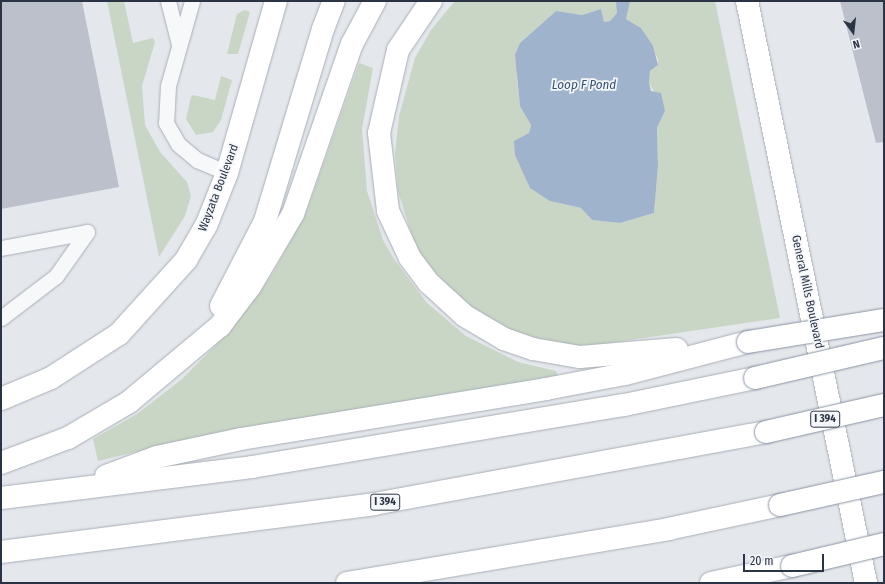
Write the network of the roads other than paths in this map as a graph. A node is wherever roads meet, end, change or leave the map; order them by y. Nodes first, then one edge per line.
1 (168, 1) edge
2 (192, 1) edge
3 (276, 1) edge
4 (334, 1) edge
5 (375, 1) edge
6 (431, 1) edge
7 (748, 1) edge
8 (179, 45) junction
9 (227, 173) junction
10 (1, 248) edge
11 (1, 318) edge
12 (884, 320) edge
13 (748, 342) junction
14 (884, 348) edge
15 (190, 353) junction
16 (1, 399) edge
17 (884, 405) edge
18 (1, 463) edge
19 (884, 482) edge
20 (76, 488) junction
21 (1, 498) edge
22 (884, 544) edge
23 (1, 552) edge
24 (348, 583) edge
25 (711, 583) edge
26 (866, 583) edge

1 - 8 lane
2 - 8 lane
3 - 9 main road, Wayzata Boulevard
4 - 15 main road
5 - 15 main road
6 - 13 main road
7 - 26 main road, General Mills Boulevard
8 - 9 lane
9 - 16 main road, Wayzata Boulevard
10 - 11 lane
12 - 13 main road, bridge
13 - 20 main road
14 - 20 main road, bridge
15 - 18 main road
17 - 23 main road, I 394, bridge
19 - 24 main road, bridge
20 - 21 main road
22 - 25 main road, bridge

